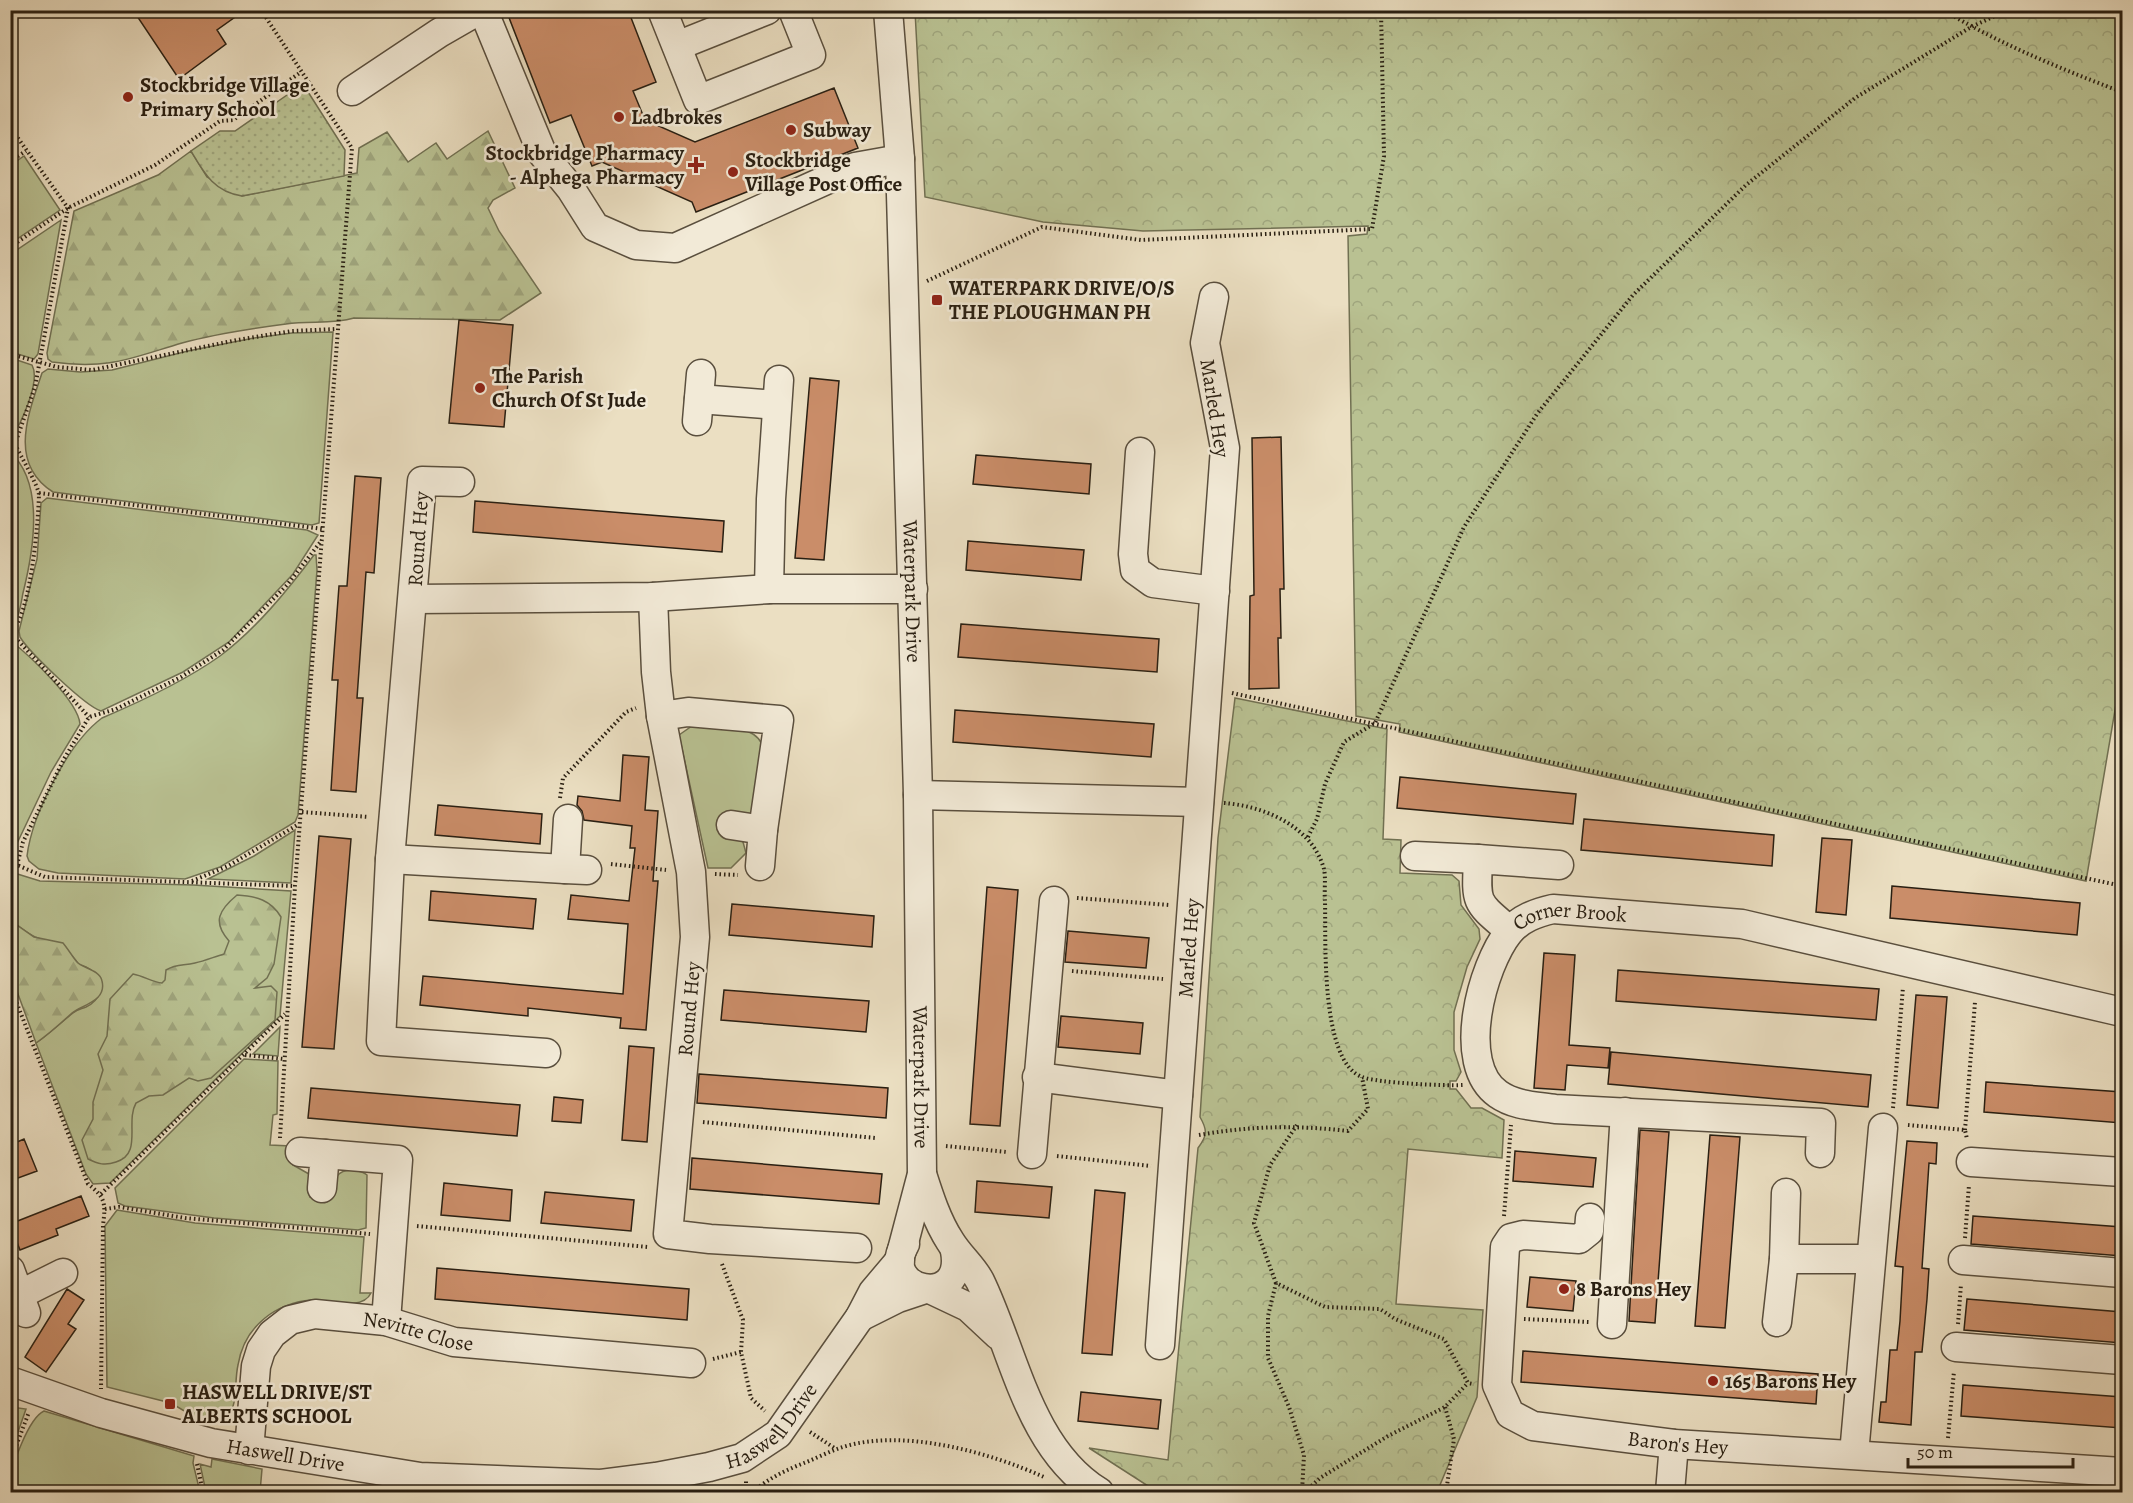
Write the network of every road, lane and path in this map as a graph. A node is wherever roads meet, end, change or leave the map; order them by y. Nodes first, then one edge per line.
1 (261, 10) edge
2 (481, 10) edge
3 (767, 10) edge
4 (793, 10) edge
5 (888, 10) edge
6 (1382, 10) edge
7 (1943, 10) edge
8 (2008, 10) edge
9 (672, 24) edge
10 (1971, 27) junction
11 (301, 72) junction
12 (352, 91) dead end
13 (2122, 92) edge
14 (10, 127) edge
15 (26, 151) junction
16 (900, 159) junction
17 (10, 161) edge
18 (68, 208) junction
19 (10, 247) edge
20 (903, 292) junction
21 (1214, 297) dead end
22 (337, 329) junction
23 (10, 354) edge
24 (40, 363) junction
25 (699, 398) dead end
26 (13, 445) edge
27 (1140, 452) dead end
28 (460, 482) dead end
29 (39, 493) junction
30 (323, 529) junction
31 (322, 538) junction
32 (769, 589) junction
33 (913, 589) junction
34 (1215, 591) junction
35 (653, 597) junction
36 (413, 599) junction
37 (11, 634) edge
38 (1205, 688) junction
39 (660, 707) junction
40 (89, 717) junction
41 (1375, 723) junction
42 (918, 795) junction
43 (1199, 802) junction
44 (302, 812) junction
45 (394, 818) junction
46 (568, 819) joint
47 (300, 823) junction
48 (731, 825) dead end
49 (763, 830) junction
50 (1308, 837) junction
51 (1415, 856) dead end
52 (390, 859) junction
53 (1478, 860) junction
54 (17, 865) junction
55 (1559, 865) dead end
56 (759, 866) dead end
57 (10, 867) edge
58 (191, 882) junction
59 (295, 886) junction
60 (2122, 886) edge
61 (1054, 902) joint
62 (1191, 907) junction
63 (1510, 931) junction
64 (1905, 959) junction
65 (1047, 969) junction
66 (1976, 977) junction
67 (1186, 980) junction
68 (10, 986) edge
69 (2122, 1012) edge
70 (286, 1014) junction
71 (546, 1053) dead end
72 (244, 1055) junction
73 (284, 1059) junction
74 (1037, 1077) junction
75 (1362, 1077) junction
76 (1487, 1083) junction
77 (1178, 1095) junction
78 (1514, 1103) junction
79 (1625, 1112) junction
80 (679, 1119) junction
81 (1297, 1125) junction
82 (1887, 1126) junction
83 (1965, 1130) junction
84 (876, 1138) dead end
85 (1174, 1139) junction
86 (312, 1153) junction
87 (1820, 1153) dead end
88 (1032, 1154) dead end
89 (1971, 1162) junction
90 (2122, 1172) edge
91 (922, 1174) junction
92 (322, 1188) dead end
93 (1786, 1193) dead end
94 (101, 1194) junction
95 (105, 1209) junction
96 (392, 1230) junction
97 (1617, 1232) junction
98 (668, 1234) junction
99 (1511, 1238) junction
100 (710, 1239) junction
101 (952, 1246) junction
102 (857, 1248) dead end
103 (901, 1255) junction
104 (1784, 1259) junction
105 (1869, 1259) junction
106 (1963, 1260) junction
107 (63, 1273) dead end
108 (2122, 1273) edge
109 (1276, 1283) junction
110 (927, 1289) junction
111 (19, 1292) edge
112 (860, 1317) junction
113 (1502, 1317) junction
114 (386, 1321) junction
115 (1777, 1322) dead end
116 (1612, 1324) joint
117 (1001, 1339) junction
118 (1160, 1345) dead end
119 (1956, 1347) junction
120 (741, 1352) junction
121 (2122, 1360) edge
122 (691, 1363) joint
123 (1468, 1383) junction
124 (1497, 1385) junction
125 (17, 1393) edge
126 (1445, 1407) junction
127 (101, 1413) junction
128 (790, 1420) junction
129 (1674, 1444) junction
130 (837, 1449) junction
131 (249, 1450) junction
132 (1854, 1454) junction
133 (1947, 1460) junction
134 (10, 1462) edge
135 (2122, 1472) edge
136 (1048, 1479) dead end
137 (419, 1485) edge
138 (10, 1488) edge
139 (23, 1492) edge
140 (753, 1492) edge
141 (1099, 1492) edge
142 (1304, 1492) edge
143 (1446, 1492) edge
144 (1670, 1492) edge

1 - 11 path
2 - 12 street
2 - 16 street
3 - 9 street
4 - 9 street
5 - 16 street, Waterpark Drive
6 - 20 path
7 - 10 path
8 - 10 path
10 - 13 path
10 - 41 path
11 - 18 path
11 - 22 path
14 - 15 path
15 - 17 path
15 - 18 path
16 - 20 street, Waterpark Drive
18 - 19 path
18 - 24 path
20 - 33 street, Waterpark Drive
21 - 34 street, Marled Hey
22 - 24 path
22 - 30 path
23 - 24 path
24 - 26 path
25 - 32 street
26 - 29 path
27 - 34 street
28 - 36 street, Round Hey
29 - 30 path
29 - 37 path
30 - 31 path
31 - 40 path
31 - 44 path
32 - 33 street, Round Hey
32 - 35 street, Round Hey
33 - 42 street, Waterpark Drive
34 - 38 street, Marled Hey
35 - 36 street, Round Hey
35 - 39 street, Round Hey
36 - 45 street, Round Hey
37 - 40 path
38 - 41 path
38 - 43 street, Marled Hey
39 - 46 path
39 - 49 street
39 - 80 street, Round Hey
40 - 54 path
41 - 50 path
41 - 60 path
42 - 43 street
42 - 91 street, Waterpark Drive
43 - 50 path
43 - 62 street, Marled Hey
44 - 45 path
44 - 47 path
45 - 52 street, Round Hey
46 - 52 street
47 - 58 path
47 - 59 path
48 - 49 street
49 - 56 street
50 - 75 path
51 - 53 street
52 - 71 street, Round Hey
53 - 55 street
53 - 63 street
54 - 57 path
54 - 58 path
58 - 59 path
59 - 70 path
61 - 62 path
61 - 65 street
62 - 67 street, Marled Hey
63 - 64 street, Corner Brook
63 - 76 street, Corner Brook
64 - 66 street, Corner Brook
64 - 82 path
65 - 67 path
65 - 74 street
66 - 69 street, Corner Brook
66 - 83 path
67 - 77 street, Marled Hey
68 - 94 path
70 - 72 path
70 - 73 path
72 - 73 path
72 - 94 path
73 - 86 path
74 - 77 street
74 - 88 street
75 - 76 path
75 - 81 path
76 - 78 street
77 - 85 street, Marled Hey
78 - 79 street
78 - 99 path
79 - 87 street
79 - 97 street
80 - 84 path
80 - 98 street, Round Hey
81 - 85 path
81 - 109 path
82 - 83 path
82 - 105 street
83 - 89 path
85 - 118 street, Marled Hey
86 - 92 street
86 - 96 street
89 - 90 street
89 - 106 path
91 - 101 street, Waterpark Drive
91 - 103 street, Waterpark Drive
93 - 104 street
94 - 95 path
95 - 96 path
95 - 127 path
96 - 98 path
96 - 114 street
97 - 99 street
97 - 116 street
98 - 100 street
99 - 113 street, Baron's Hey
100 - 102 street
100 - 120 path
101 - 103 street
101 - 110 street
101 - 117 street, Waterpark Drive
103 - 110 street, Waterpark Drive
103 - 112 street, Haswell Drive
104 - 105 street
104 - 115 street
105 - 132 street
106 - 108 street
106 - 119 path
107 - 111 street
109 - 123 path
109 - 142 path
110 - 112 street
110 - 117 street, Waterpark Drive
112 - 128 street, Haswell Drive
113 - 116 path
113 - 124 street, Baron's Hey
114 - 122 street, Nevitte Close
114 - 131 street, Nevitte Close
117 - 141 street, Waterpark Drive
119 - 121 street
119 - 133 path
120 - 122 path
120 - 128 path
123 - 124 path
123 - 126 path
124 - 129 street, Baron's Hey
125 - 127 street, Haswell Drive
125 - 134 path
126 - 142 path
126 - 143 path
127 - 131 street, Haswell Drive
128 - 130 path
128 - 137 street, Haswell Drive
129 - 132 street, Baron's Hey
129 - 144 street
130 - 136 path
130 - 140 path
131 - 137 street, Haswell Drive
132 - 133 street, Baron's Hey
133 - 135 street, Baron's Hey
138 - 139 path

